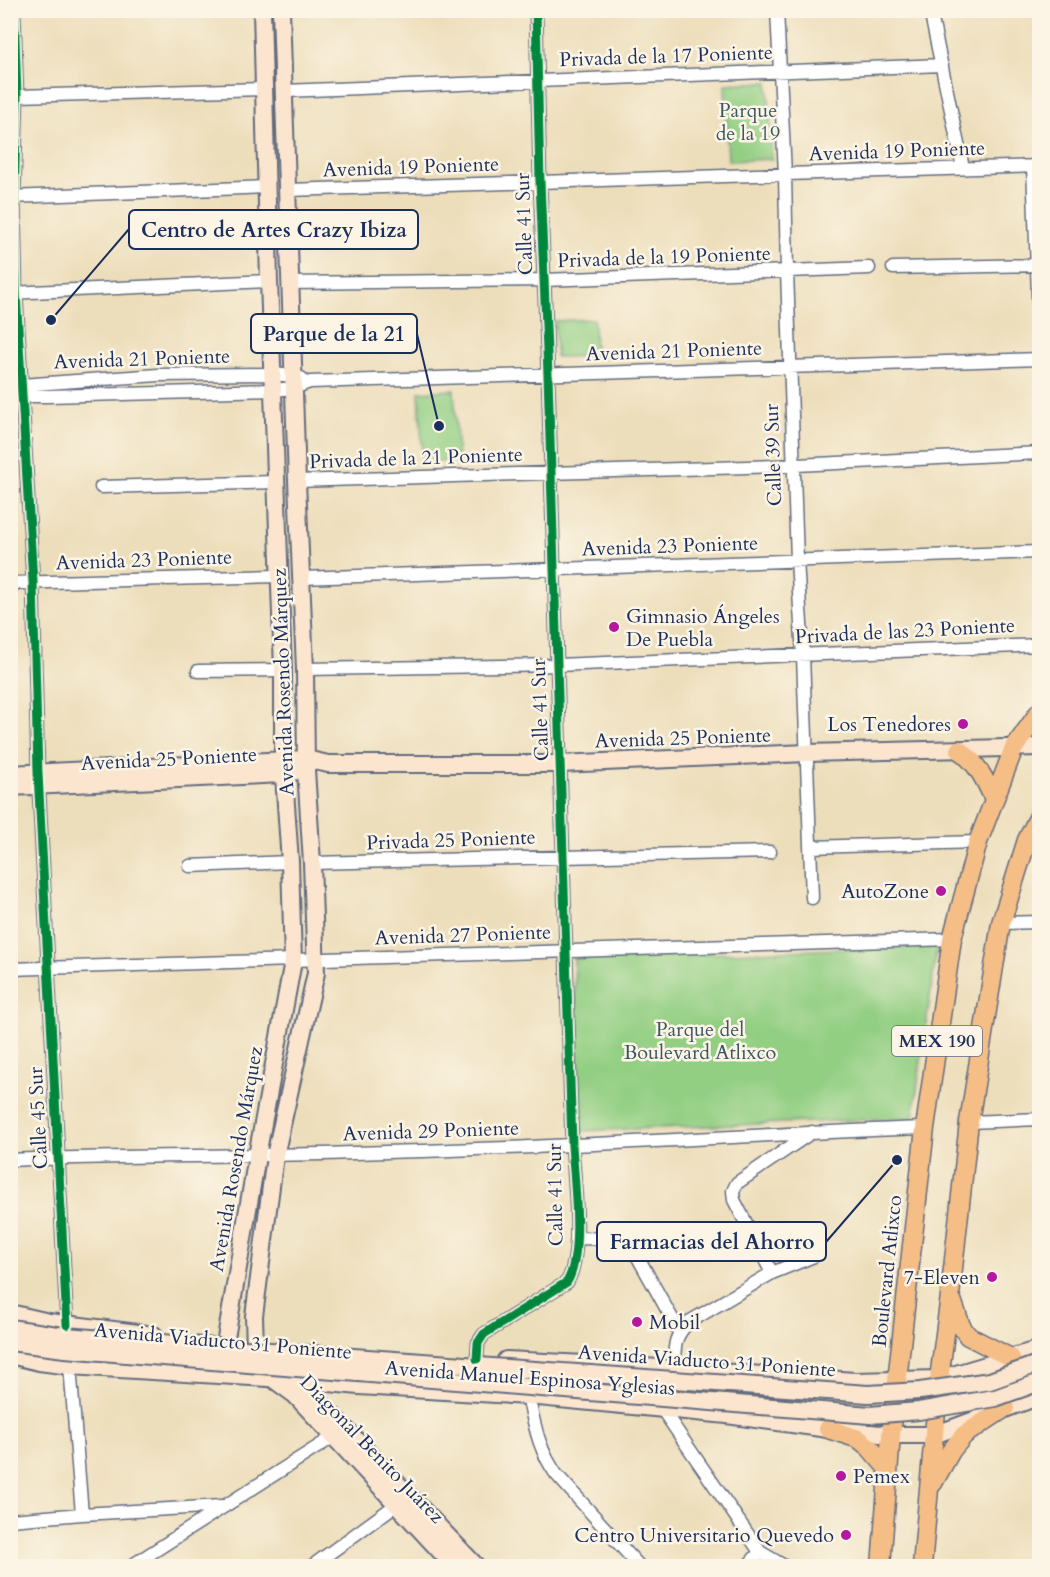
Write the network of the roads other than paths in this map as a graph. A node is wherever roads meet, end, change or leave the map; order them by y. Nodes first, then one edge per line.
1 (14, 10) edge
2 (262, 10) edge
3 (282, 10) edge
4 (536, 10) edge
5 (777, 10) edge
6 (930, 10) edge
7 (942, 65) junction
8 (780, 72) junction
9 (538, 80) junction
10 (264, 89) junction
11 (285, 91) junction
12 (17, 96) junction
13 (1036, 166) edge
14 (963, 168) junction
15 (785, 174) junction
16 (540, 182) junction
17 (267, 187) junction
18 (288, 190) junction
19 (12, 197) edge
20 (1038, 265) edge
21 (869, 268) dead end
22 (893, 268) dead end
23 (787, 271) junction
24 (544, 280) junction
25 (269, 281) junction
26 (290, 283) junction
27 (13, 293) edge
28 (1040, 346) edge
29 (1040, 359) edge
30 (790, 367) junction
31 (548, 375) junction
32 (272, 382) junction
33 (300, 382) junction
34 (16, 391) edge
35 (1040, 453) edge
36 (793, 465) junction
37 (550, 473) junction
38 (297, 481) junction
39 (277, 482) junction
40 (101, 487) dead end
41 (1040, 552) edge
42 (797, 561) junction
43 (554, 569) junction
44 (279, 576) junction
45 (301, 578) junction
46 (33, 582) junction
47 (10, 583) edge
48 (1040, 645) edge
49 (803, 656) junction
50 (557, 665) junction
51 (305, 669) junction
52 (283, 670) junction
53 (198, 671) dead end
54 (1040, 711) edge
55 (1040, 747) edge
56 (1014, 748) junction
57 (959, 750) junction
58 (807, 753) junction
59 (560, 764) junction
60 (306, 765) junction
61 (283, 768) junction
62 (10, 774) edge
63 (38, 780) junction
64 (10, 787) edge
65 (994, 799) junction
66 (1040, 814) edge
67 (978, 842) junction
68 (810, 847) junction
69 (770, 852) dead end
70 (563, 856) junction
71 (290, 862) junction
72 (312, 863) junction
73 (190, 866) dead end
74 (812, 898) dead end
75 (1040, 922) edge
76 (1001, 923) junction
77 (952, 939) junction
78 (566, 951) junction
79 (316, 960) junction
80 (293, 961) junction
81 (48, 968) junction
82 (10, 969) edge
83 (1040, 1119) edge
84 (969, 1122) junction
85 (924, 1128) junction
86 (813, 1132) junction
87 (572, 1145) junction
88 (257, 1156) junction
89 (275, 1156) junction
90 (59, 1158) junction
91 (10, 1160) edge
92 (577, 1238) junction
93 (814, 1256) dead end
94 (772, 1273) junction
95 (950, 1296) junction
96 (10, 1312) edge
97 (254, 1316) junction
98 (67, 1324) junction
99 (10, 1328) edge
100 (679, 1331) junction
101 (10, 1342) edge
102 (225, 1344) junction
103 (255, 1347) junction
104 (1040, 1348) edge
105 (297, 1350) junction
106 (10, 1355) edge
107 (1011, 1358) junction
108 (477, 1359) junction
109 (1040, 1363) edge
110 (70, 1366) junction
111 (674, 1370) junction
112 (730, 1373) junction
113 (939, 1379) junction
114 (897, 1380) junction
115 (288, 1381) junction
116 (1040, 1382) edge
117 (359, 1386) junction
118 (528, 1396) junction
119 (1040, 1396) edge
120 (662, 1408) junction
121 (1005, 1408) junction
122 (334, 1415) junction
123 (727, 1415) junction
124 (828, 1429) junction
125 (891, 1435) junction
126 (934, 1435) junction
127 (333, 1437) junction
128 (888, 1469) junction
129 (929, 1490) junction
130 (397, 1504) junction
131 (224, 1506) junction
132 (82, 1514) junction
133 (10, 1520) edge
134 (760, 1552) junction
135 (10, 1562) edge
136 (12, 1566) edge
137 (131, 1566) edge
138 (312, 1566) edge
139 (454, 1566) edge
140 (476, 1566) edge
141 (639, 1566) edge
142 (748, 1566) edge
143 (784, 1566) edge
144 (881, 1566) edge
145 (922, 1566) edge

1 - 12 street, Calle 45 Sur
2 - 10 main road, Avenida Rosendo Márquez
3 - 11 main road, Avenida Rosendo Márquez
4 - 9 street, Calle 41 Sur
5 - 8 street, Calle 39 Sur
6 - 7 street
7 - 8 street, Privada de la 17 Poniente
7 - 14 street
8 - 9 street, Privada de la 17 Poniente
8 - 15 street, Calle 39 Sur
9 - 11 street, Privada de la 17 Poniente
9 - 16 street, Calle 41 Sur
10 - 12 street
10 - 17 main road, Avenida Rosendo Márquez
11 - 18 main road, Avenida Rosendo Márquez
12 - 19 street, Calle 45 Sur
13 - 14 street, Avenida 19 Poniente
13 - 20 street
14 - 15 street, Avenida 19 Poniente
15 - 16 street, Avenida 19 Poniente
15 - 23 street, Calle 39 Sur
16 - 18 street, Avenida 19 Poniente
16 - 24 street, Calle 41 Sur
17 - 19 street
17 - 25 main road, Avenida Rosendo Márquez
18 - 26 main road, Avenida Rosendo Márquez
19 - 27 street, Calle 45 Sur
20 - 22 street
20 - 28 street
21 - 23 street, Privada de la 19 Poniente
23 - 24 street, Privada de la 19 Poniente
23 - 30 street, Calle 39 Sur
24 - 26 street, Privada de la 19 Poniente
24 - 31 street, Calle 41 Sur
25 - 27 street
25 - 32 main road, Avenida Rosendo Márquez
26 - 33 main road, Avenida Rosendo Márquez
27 - 34 street, Calle 45 Sur
29 - 30 street, Avenida 21 Poniente
30 - 31 street, Avenida 21 Poniente
30 - 36 street, Calle 39 Sur
31 - 33 street, Avenida 21 Poniente
31 - 37 street, Calle 41 Sur
32 - 33 street, Avenida 21 Poniente
32 - 34 street, Avenida 21 Poniente
32 - 34 street, Avenida 21 Poniente
32 - 39 main road, Avenida Rosendo Márquez
33 - 38 main road, Avenida Rosendo Márquez
34 - 46 street, Calle 45 Sur
35 - 36 street, Privada de la 21 Poniente
36 - 37 street, Privada de la 21 Poniente
36 - 42 street, Calle 39 Sur
37 - 38 street, Privada de la 21 Poniente
37 - 43 street, Calle 41 Sur
38 - 45 main road, Avenida Rosendo Márquez
39 - 40 street
39 - 44 main road, Avenida Rosendo Márquez
41 - 42 street, Avenida 23 Poniente
42 - 43 street, Avenida 23 Poniente
42 - 49 street, Calle 39 Sur
43 - 45 street, Avenida 23 Poniente
43 - 50 street, Calle 41 Sur
44 - 46 street, Avenida 23 Poniente
44 - 52 main road, Avenida Rosendo Márquez
45 - 51 main road, Avenida Rosendo Márquez
46 - 47 street, Avenida 23 Poniente
46 - 63 street, Calle 45 Sur
48 - 49 street, Privada de las 23 Poniente
49 - 50 street, Privada de las 23 Poniente
49 - 58 street, Calle 39 Sur
50 - 51 street, Privada de las 23 Poniente
50 - 59 street, Calle 41 Sur
51 - 60 main road, Avenida Rosendo Márquez
52 - 53 street
52 - 61 main road, Avenida Rosendo Márquez
54 - 56 main road, Boulevard Atlixco / MEX 190
55 - 56 main road, Avenida 25 Poniente
56 - 57 main road, Avenida 25 Poniente
56 - 65 main road, Boulevard Atlixco / MEX 190
57 - 58 main road, Avenida 25 Poniente
57 - 65 main road
58 - 59 main road, Avenida 25 Poniente
58 - 68 street, Calle 39 Sur
59 - 60 main road, Avenida 25 Poniente
59 - 70 street, Calle 41 Sur
60 - 61 main road, Avenida 25 Poniente
60 - 72 main road, Avenida Rosendo Márquez
61 - 63 main road, Avenida 25 Poniente
61 - 71 main road, Avenida Rosendo Márquez
62 - 63 main road, Avenida 25 Poniente
63 - 64 main road, Avenida 25 Poniente
63 - 81 street, Calle 45 Sur
65 - 67 main road, Boulevard Atlixco / MEX 190
66 - 76 main road, MEX 190
67 - 68 street
67 - 77 main road, Boulevard Atlixco / MEX 190
68 - 74 street, Calle 39 Sur
69 - 70 street, Privada 25 Poniente
70 - 72 street, Privada 25 Poniente
70 - 78 street, Calle 41 Sur
71 - 73 street
71 - 80 main road, Avenida Rosendo Márquez
72 - 79 main road, Avenida Rosendo Márquez
75 - 76 street
76 - 84 main road, MEX 190
77 - 78 street, Avenida 27 Poniente
77 - 85 main road, Boulevard Atlixco / MEX 190
78 - 79 street, Avenida 27 Poniente
78 - 87 street, Calle 41 Sur
79 - 80 street, Avenida 27 Poniente
79 - 89 main road, Avenida Rosendo Márquez
80 - 81 street, Avenida 27 Poniente
80 - 88 main road, Avenida Rosendo Márquez
81 - 82 street, Avenida 27 Poniente
81 - 90 street, Calle 45 Sur
83 - 84 street
84 - 95 main road, MEX 190
85 - 86 street, Avenida 29 Poniente
85 - 114 main road, Boulevard Atlixco / MEX 190
86 - 87 street, Avenida 29 Poniente
86 - 94 street
87 - 89 street, Avenida 29 Poniente
87 - 92 street, Calle 41 Sur
88 - 89 street, Avenida 29 Poniente
88 - 90 street, Avenida 29 Poniente
88 - 102 main road, Avenida Rosendo Márquez
89 - 97 main road, Avenida Rosendo Márquez
90 - 91 street, Avenida 29 Poniente
90 - 98 street, Calle 45 Sur
92 - 100 street
92 - 108 street, Calle 41 Sur
93 - 94 street
94 - 100 street
95 - 107 main road
95 - 113 main road, MEX 190
96 - 98 main road, Avenida Manuel Espinosa Yglesias
97 - 103 main road, Avenida Rosendo Márquez
97 - 105 main road
98 - 102 main road, Avenida Manuel Espinosa Yglesias
99 - 109 main road, Avenida Viaducto 31 Poniente, bridge
100 - 111 street
101 - 116 main road, Avenida Viaducto 31 Poniente, bridge
102 - 103 main road, Avenida Manuel Espinosa Yglesias
102 - 115 main road, Diagonal Benito Juárez
103 - 105 main road, Avenida Manuel Espinosa Yglesias
103 - 115 main road, Diagonal Benito Juárez
104 - 107 main road, Avenida Manuel Espinosa Yglesias
105 - 108 main road, Avenida Manuel Espinosa Yglesias
105 - 115 main road
106 - 110 main road, Avenida Manuel Espinosa Yglesias
107 - 113 main road, Avenida Manuel Espinosa Yglesias
108 - 111 main road, Avenida Manuel Espinosa Yglesias
110 - 115 main road, Avenida Manuel Espinosa Yglesias
110 - 132 street
111 - 112 main road, Avenida Manuel Espinosa Yglesias
112 - 114 main road, Avenida Manuel Espinosa Yglesias
112 - 123 main road
113 - 114 main road, Avenida Manuel Espinosa Yglesias
113 - 126 main road, MEX 190
114 - 125 main road, Boulevard Atlixco / MEX 190
115 - 117 main road, Avenida Manuel Espinosa Yglesias
115 - 122 main road, Diagonal Benito Juárez
115 - 127 main road, Diagonal Benito Juárez
117 - 118 main road, Avenida Manuel Espinosa Yglesias
117 - 122 main road
118 - 120 main road, Avenida Manuel Espinosa Yglesias
118 - 141 street
119 - 121 main road, Avenida Manuel Espinosa Yglesias
120 - 123 main road, Avenida Manuel Espinosa Yglesias
120 - 134 street
121 - 126 main road, Avenida Manuel Espinosa Yglesias
121 - 129 main road
122 - 140 main road, Diagonal Benito Juárez
123 - 124 main road, Avenida Manuel Espinosa Yglesias
124 - 125 main road, Avenida Manuel Espinosa Yglesias
124 - 128 main road
125 - 126 main road, Avenida Manuel Espinosa Yglesias
125 - 128 main road, Boulevard Atlixco / MEX 190
126 - 129 main road, MEX 190
127 - 130 main road, Diagonal Benito Juárez
127 - 131 street
128 - 144 main road, Boulevard Atlixco / MEX 190
129 - 145 main road, MEX 190
130 - 138 street
130 - 139 main road, Diagonal Benito Juárez
131 - 132 street
131 - 137 street
132 - 133 street
134 - 142 street
134 - 143 street
135 - 136 street

